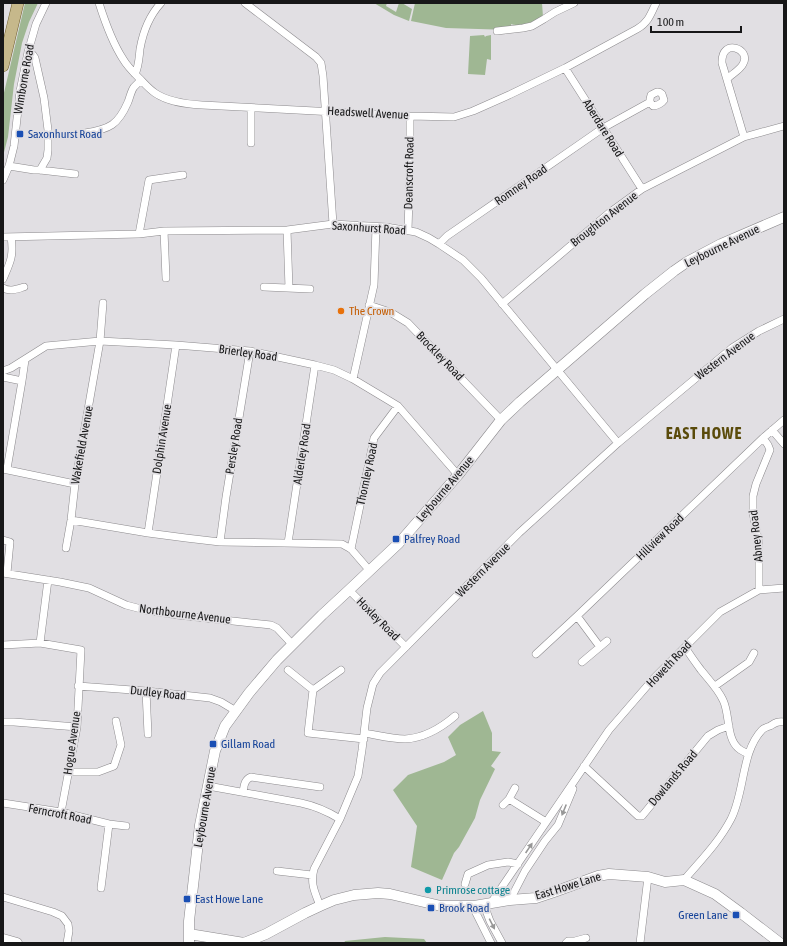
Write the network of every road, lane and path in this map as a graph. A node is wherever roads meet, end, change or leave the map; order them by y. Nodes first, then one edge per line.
1 (18, 3) edge
2 (46, 3) edge
3 (99, 3) edge
4 (161, 3) edge
5 (245, 3) edge
6 (574, 3) edge
7 (656, 3) edge
8 (497, 30) dead end
9 (28, 52) junction
10 (3, 66) edge
11 (565, 68) junction
12 (135, 74) junction
13 (727, 79) dead end
14 (141, 80) junction
15 (650, 102) dead end
16 (251, 108) junction
17 (325, 111) junction
18 (410, 116) junction
19 (784, 126) edge
20 (603, 128) junction
21 (85, 133) dead end
22 (744, 137) junction
23 (250, 143) dead end
24 (9, 166) junction
25 (40, 170) junction
26 (75, 174) dead end
27 (184, 175) dead end
28 (3, 180) edge
29 (642, 189) junction
30 (784, 218) edge
31 (333, 224) junction
32 (376, 227) junction
33 (287, 230) junction
34 (408, 230) junction
35 (164, 231) junction
36 (139, 234) junction
37 (3, 237) edge
38 (11, 238) junction
39 (439, 244) junction
40 (166, 278) dead end
41 (3, 279) edge
42 (24, 287) dead end
43 (264, 287) dead end
44 (3, 288) edge
45 (289, 288) junction
46 (310, 289) dead end
47 (103, 303) dead end
48 (502, 304) junction
49 (369, 306) junction
50 (784, 319) edge
51 (100, 341) junction
52 (176, 345) junction
53 (250, 351) junction
54 (25, 360) junction
55 (315, 365) junction
56 (557, 370) junction
57 (3, 371) edge
58 (3, 377) edge
59 (353, 379) junction
60 (22, 381) junction
61 (398, 406) junction
62 (501, 420) junction
63 (784, 420) edge
64 (772, 430) junction
65 (762, 438) junction
66 (618, 443) junction
67 (784, 444) edge
68 (5, 469) edge
69 (458, 475) junction
70 (76, 484) junction
71 (71, 520) junction
72 (148, 533) junction
73 (3, 540) edge
74 (220, 542) junction
75 (288, 543) junction
76 (66, 548) dead end
77 (351, 549) junction
78 (370, 571) junction
79 (5, 573) edge
80 (48, 580) junction
81 (784, 588) edge
82 (349, 590) junction
83 (759, 590) junction
84 (577, 616) junction
85 (607, 641) dead end
86 (40, 643) junction
87 (292, 644) junction
88 (3, 645) edge
89 (406, 647) junction
90 (600, 647) junction
91 (685, 647) junction
92 (754, 653) dead end
93 (536, 654) dead end
94 (582, 662) dead end
95 (288, 670) dead end
96 (341, 670) dead end
97 (78, 686) junction
98 (714, 686) junction
99 (313, 690) junction
100 (146, 691) junction
101 (236, 711) junction
102 (455, 716) dead end
103 (116, 721) dead end
104 (3, 722) edge
105 (784, 722) edge
106 (729, 726) junction
107 (77, 727) junction
108 (148, 734) dead end
109 (364, 736) junction
110 (748, 754) junction
111 (584, 766) junction
112 (68, 772) junction
113 (579, 774) junction
114 (208, 786) junction
115 (320, 787) dead end
116 (515, 788) dead end
117 (243, 792) junction
118 (509, 799) junction
119 (3, 803) edge
120 (503, 805) dead end
121 (60, 812) junction
122 (117, 817) dead end
123 (340, 819) junction
124 (546, 822) junction
125 (109, 824) junction
126 (117, 825) junction
127 (126, 826) dead end
128 (518, 864) junction
129 (277, 871) dead end
130 (312, 875) junction
131 (648, 877) junction
132 (684, 880) junction
133 (104, 884) dead end
134 (464, 884) dead end
135 (3, 897) edge
136 (510, 900) junction
137 (488, 904) junction
138 (320, 906) junction
139 (474, 906) junction
140 (586, 938) dead end
141 (3, 939) edge
142 (189, 939) edge
143 (17, 943) edge
144 (67, 943) edge
145 (491, 943) edge
146 (502, 943) edge
147 (566, 943) edge
148 (641, 943) edge
149 (780, 943) edge

1 - 10 main road
2 - 9 street, Wimborne Road
3 - 12 street, Headswell Avenue
4 - 12 street
5 - 17 street
6 - 8 street
7 - 11 street, Headswell Avenue
9 - 24 street, Wimborne Road
9 - 25 street
11 - 18 street, Headswell Avenue
11 - 20 street, Aberdare Road
12 - 14 street, Headswell Avenue
13 - 22 street
14 - 16 street, Headswell Avenue
14 - 21 street
15 - 20 street, Romney Road
16 - 17 street, Headswell Avenue
16 - 23 street
17 - 18 street, Headswell Avenue
17 - 31 street
18 - 34 street, Deanscroft Road
19 - 22 street, Broughton Avenue
20 - 29 street, Aberdare Road
20 - 39 street, Romney Road
22 - 29 street, Broughton Avenue
24 - 25 street
24 - 28 street, Wimborne Road
25 - 26 street
27 - 36 street
29 - 48 street, Broughton Avenue
30 - 56 street, Leybourne Avenue
31 - 32 street, Saxonhurst Road
31 - 33 street, Saxonhurst Road
32 - 34 street, Saxonhurst Road
32 - 49 street
33 - 35 street, Saxonhurst Road
33 - 45 street
34 - 39 street, Saxonhurst Road
35 - 36 street, Saxonhurst Road
35 - 40 street
36 - 38 street, Saxonhurst Road
37 - 38 street, Saxonhurst Road
38 - 41 street
39 - 48 street, Saxonhurst Road
42 - 44 street
43 - 45 street
45 - 46 street
47 - 51 street, Wakefield Avenue
48 - 56 street, Saxonhurst Road
49 - 59 street
49 - 62 street, Brockley Road
50 - 66 street, Western Avenue
51 - 52 street, Brierley Road
51 - 54 street, Brierley Road
51 - 70 street, Wakefield Avenue
52 - 53 street, Brierley Road
52 - 72 street, Dolphin Avenue
53 - 55 street, Brierley Road
53 - 74 street, Persley Road
54 - 57 street, Brierley Road
54 - 60 street
55 - 59 street, Brierley Road
55 - 75 street, Alderley Road
56 - 62 street, Leybourne Avenue
56 - 66 street, Saxonhurst Road
58 - 60 street
59 - 61 street, Brierley Road
60 - 68 street
61 - 69 street, Brierley Road
61 - 77 street, Thornley Road
62 - 69 street, Leybourne Avenue
63 - 64 street, Hillview Road
64 - 65 street, Hillview Road
64 - 67 street
65 - 83 street, Abney Road
65 - 84 street, Hillview Road
66 - 89 street, Western Avenue
68 - 70 street
69 - 78 street, Leybourne Avenue
70 - 71 street, Wakefield Avenue
71 - 72 street
71 - 76 street, Wakefield Avenue
72 - 74 street
73 - 79 street
74 - 75 street
75 - 77 street
77 - 78 street
78 - 82 street, Leybourne Avenue
79 - 80 street, Northbourne Avenue
80 - 86 street
80 - 87 street, Northbourne Avenue
81 - 83 street, Howeth Road
82 - 87 street, Leybourne Avenue
82 - 89 street, Hoxley Road
83 - 91 street, Howeth Road
84 - 90 street
84 - 93 street, Hillview Road
85 - 90 street
86 - 88 street
86 - 97 street, Hogue Avenue
87 - 101 street, Leybourne Avenue
89 - 109 street, Western Avenue
90 - 94 street
91 - 98 street
91 - 111 street, Howeth Road
92 - 98 street
95 - 99 street
96 - 99 street
97 - 100 street, Dudley Road
97 - 107 street, Hogue Avenue
98 - 106 street
99 - 109 street
100 - 101 street, Dudley Road
100 - 108 street
101 - 114 street, Leybourne Avenue
102 - 109 street
103 - 112 street
104 - 107 street
105 - 110 street
106 - 110 street
106 - 111 street, Dowlands Road
107 - 112 street, Hogue Avenue
109 - 123 street, Western Avenue
110 - 132 street
111 - 113 street, Howeth Road
112 - 121 street, Hogue Avenue
113 - 124 street, Howeth Road
113 -> 136 street, Howeth Road
114 - 117 street
114 - 142 street, Leybourne Avenue
115 - 117 street
116 - 118 street
117 - 123 street
118 - 120 street
118 - 124 street
119 - 121 street, Ferncroft Road
121 - 125 street, Ferncroft Road
122 - 126 street
123 - 130 street, Western Avenue
128 -> 124 street, Howeth Road
125 - 126 street, Ferncroft Road
125 - 133 street
126 - 127 street, Ferncroft Road
128 - 134 street
128 - 137 street, Howeth Road
129 - 130 street
130 - 138 street
131 - 132 street, East Howe Lane
131 - 136 street, East Howe Lane
131 - 148 street
132 - 149 street, East Howe Lane
135 - 144 street
136 - 137 street, East Howe Lane
137 - 139 street, East Howe Lane
137 -> 146 street
138 - 139 street, East Howe Lane
138 - 142 street, East Howe Lane
139 - 145 street
140 - 147 street
141 - 143 street

